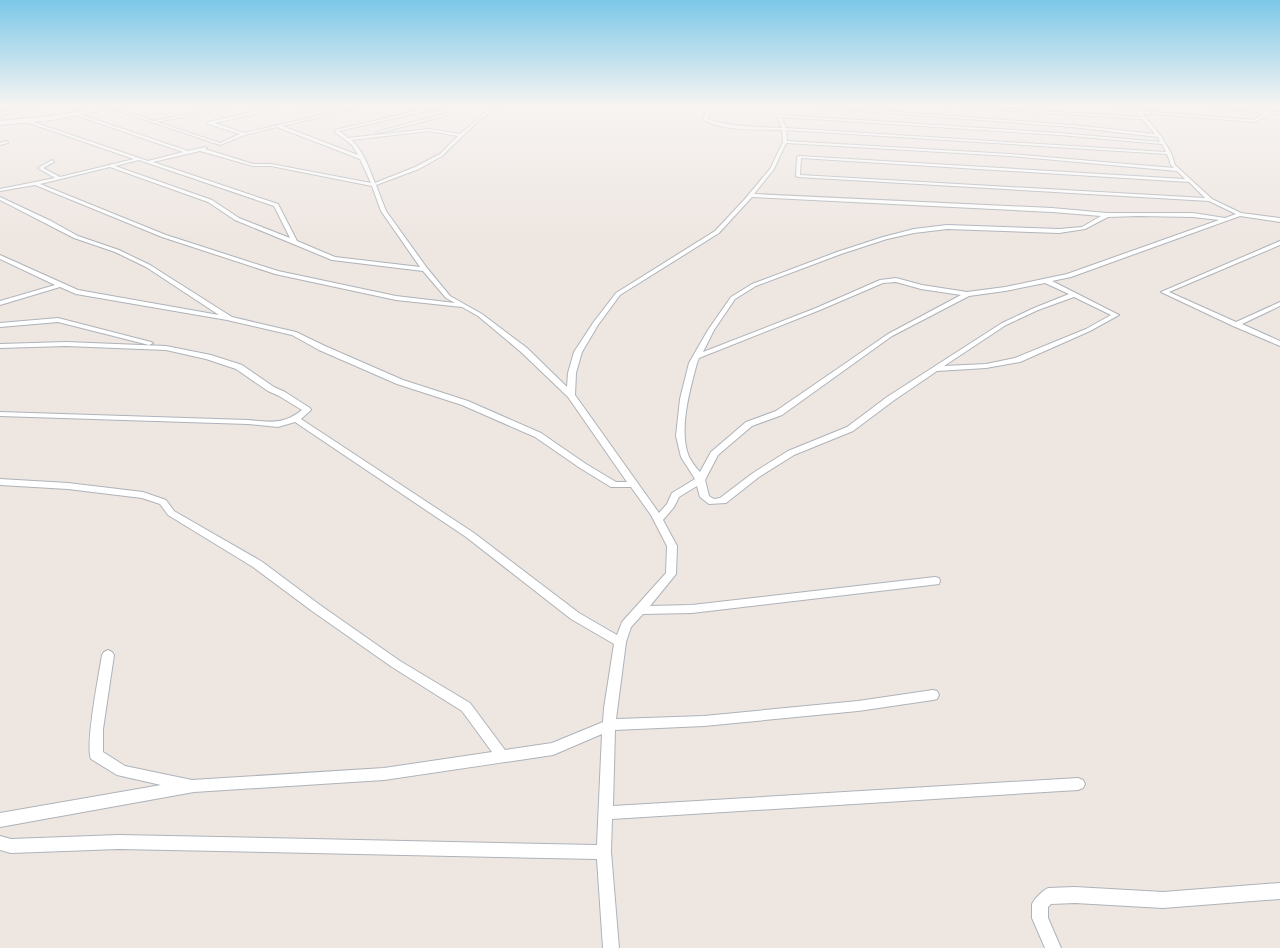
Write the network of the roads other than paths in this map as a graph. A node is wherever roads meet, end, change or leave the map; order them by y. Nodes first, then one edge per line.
1 (113, 150) edge
2 (182, 150) edge
3 (194, 150) edge
4 (203, 150) edge
5 (342, 150) edge
6 (358, 150) edge
7 (446, 150) edge
8 (781, 150) edge
9 (927, 150) edge
10 (1140, 150) edge
11 (187, 152) junction
12 (1169, 152) joint
13 (974, 153) junction
14 (362, 158) junction
15 (139, 159) junction
16 (52, 161) dead end
17 (148, 162) junction
18 (109, 166) junction
19 (978, 167) junction
20 (1178, 170) junction
21 (59, 178) junction
22 (1191, 181) junction
23 (35, 184) junction
24 (373, 185) junction
25 (0, 190) edge
26 (751, 195) junction
27 (0, 198) edge
28 (1210, 200) junction
29 (1240, 214) junction
30 (1107, 215) junction
31 (1224, 219) junction
32 (1280, 220) edge
33 (295, 242) junction
34 (1280, 243) edge
35 (0, 257) edge
36 (425, 269) junction
37 (1045, 280) junction
38 (60, 286) junction
39 (966, 294) junction
40 (1074, 295) junction
41 (0, 302) edge
42 (1280, 304) edge
43 (465, 307) junction
44 (230, 319) junction
45 (0, 325) edge
46 (1235, 325) junction
47 (1280, 344) edge
48 (0, 346) edge
49 (166, 348) junction
50 (696, 358) junction
51 (935, 370) junction
52 (571, 395) junction
53 (0, 414) edge
54 (296, 419) junction
55 (700, 480) junction
56 (0, 482) edge
57 (634, 484) junction
58 (658, 520) junction
59 (935, 581) dead end
60 (640, 610) junction
61 (620, 642) junction
62 (108, 655) dead end
63 (932, 695) dead end
64 (609, 725) junction
65 (502, 756) junction
66 (1078, 784) dead end
67 (194, 786) junction
68 (605, 813) junction
69 (0, 820) edge
70 (0, 843) edge
71 (604, 852) junction
72 (1280, 891) edge
73 (611, 948) edge
74 (1053, 948) edge

1 - 15 street
2 - 11 street
3 - 11 street
4 - 24 street
5 - 14 street
6 - 14 street
7 - 24 street
8 - 26 street
9 - 13 street
10 - 12 street
11 - 17 street
12 - 20 street
13 - 19 street
13 - 20 street
14 - 24 street
15 - 17 street
15 - 18 street
16 - 21 street
17 - 33 street
18 - 21 street
18 - 33 street
19 - 22 street
19 - 28 street
20 - 22 street
21 - 23 street
22 - 28 street
23 - 25 street
23 - 43 street
24 - 36 street
26 - 30 street
26 - 52 street
27 - 44 street
28 - 29 street
29 - 31 street
29 - 32 street
30 - 31 street
30 - 50 street
31 - 37 street
33 - 36 street
34 - 46 street
35 - 38 street
36 - 43 street
37 - 39 street
37 - 40 street
38 - 41 street
38 - 44 street
39 - 50 street
39 - 55 street
40 - 51 street
40 - 51 street
42 - 46 street
43 - 52 street
44 - 57 street
45 - 49 street
46 - 47 street
48 - 49 street
49 - 54 street
50 - 55 street
51 - 55 street
52 - 57 street
53 - 54 street
54 - 61 street
55 - 58 street
56 - 65 street
57 - 58 street
58 - 60 street
59 - 60 street
60 - 61 street
61 - 64 street
62 - 67 street
63 - 64 street
64 - 65 street
64 - 68 street
65 - 67 street
66 - 68 street
67 - 69 street
68 - 71 street
70 - 71 street
71 - 73 street
72 - 74 street

